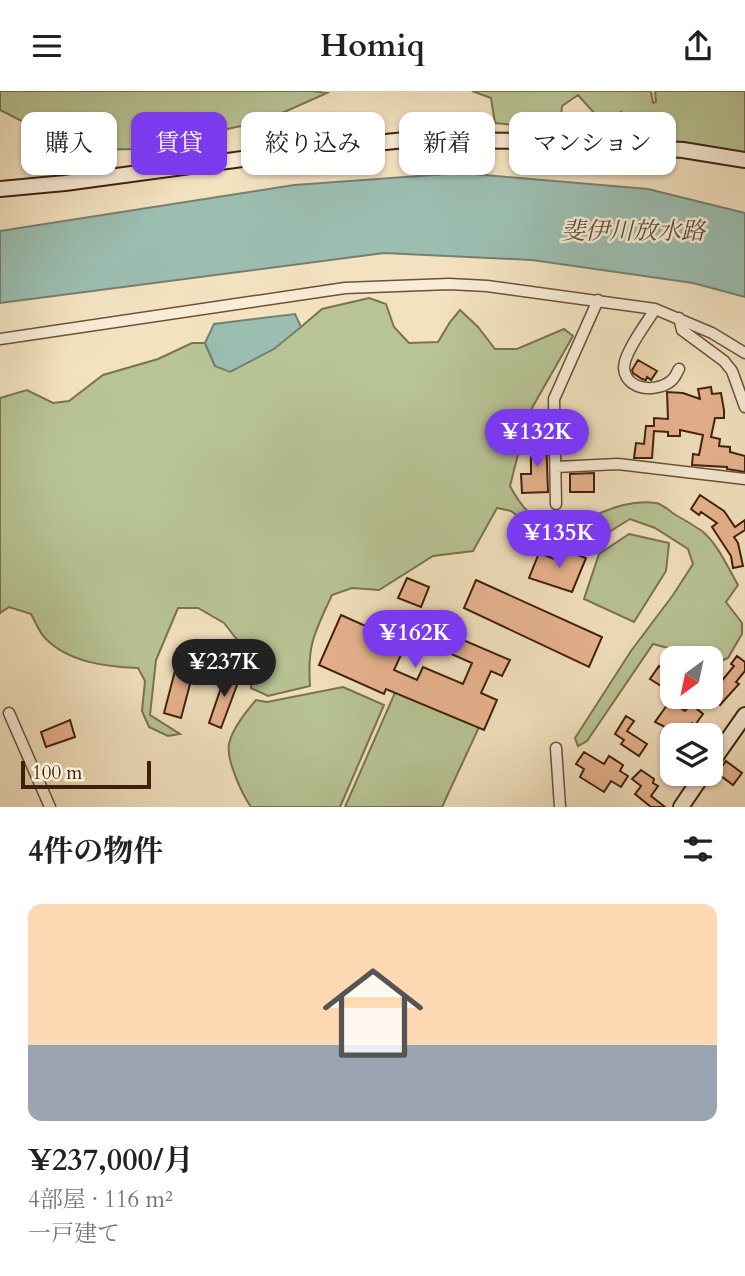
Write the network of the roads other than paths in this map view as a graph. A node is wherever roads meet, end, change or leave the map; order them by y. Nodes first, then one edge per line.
1 (745, 160) edge
2 (0, 189) edge
3 (598, 300) junction
4 (655, 309) junction
5 (679, 318) junction
6 (0, 338) edge
7 (745, 353) edge
8 (679, 369) dead end
9 (745, 407) edge
10 (556, 467) junction
11 (745, 479) edge
12 (556, 504) dead end
13 (9, 713) dead end
14 (745, 715) edge
15 (723, 746) edge
16 (556, 748) dead end
17 (695, 786) edge
18 (50, 807) edge
19 (560, 807) edge
20 (681, 807) edge

1 - 2 street
3 - 4 street
3 - 6 street
3 - 10 street
4 - 5 street
4 - 8 street
5 - 7 street
5 - 9 street
10 - 11 street
10 - 12 street
13 - 18 street
14 - 15 street
16 - 19 street
17 - 20 street

